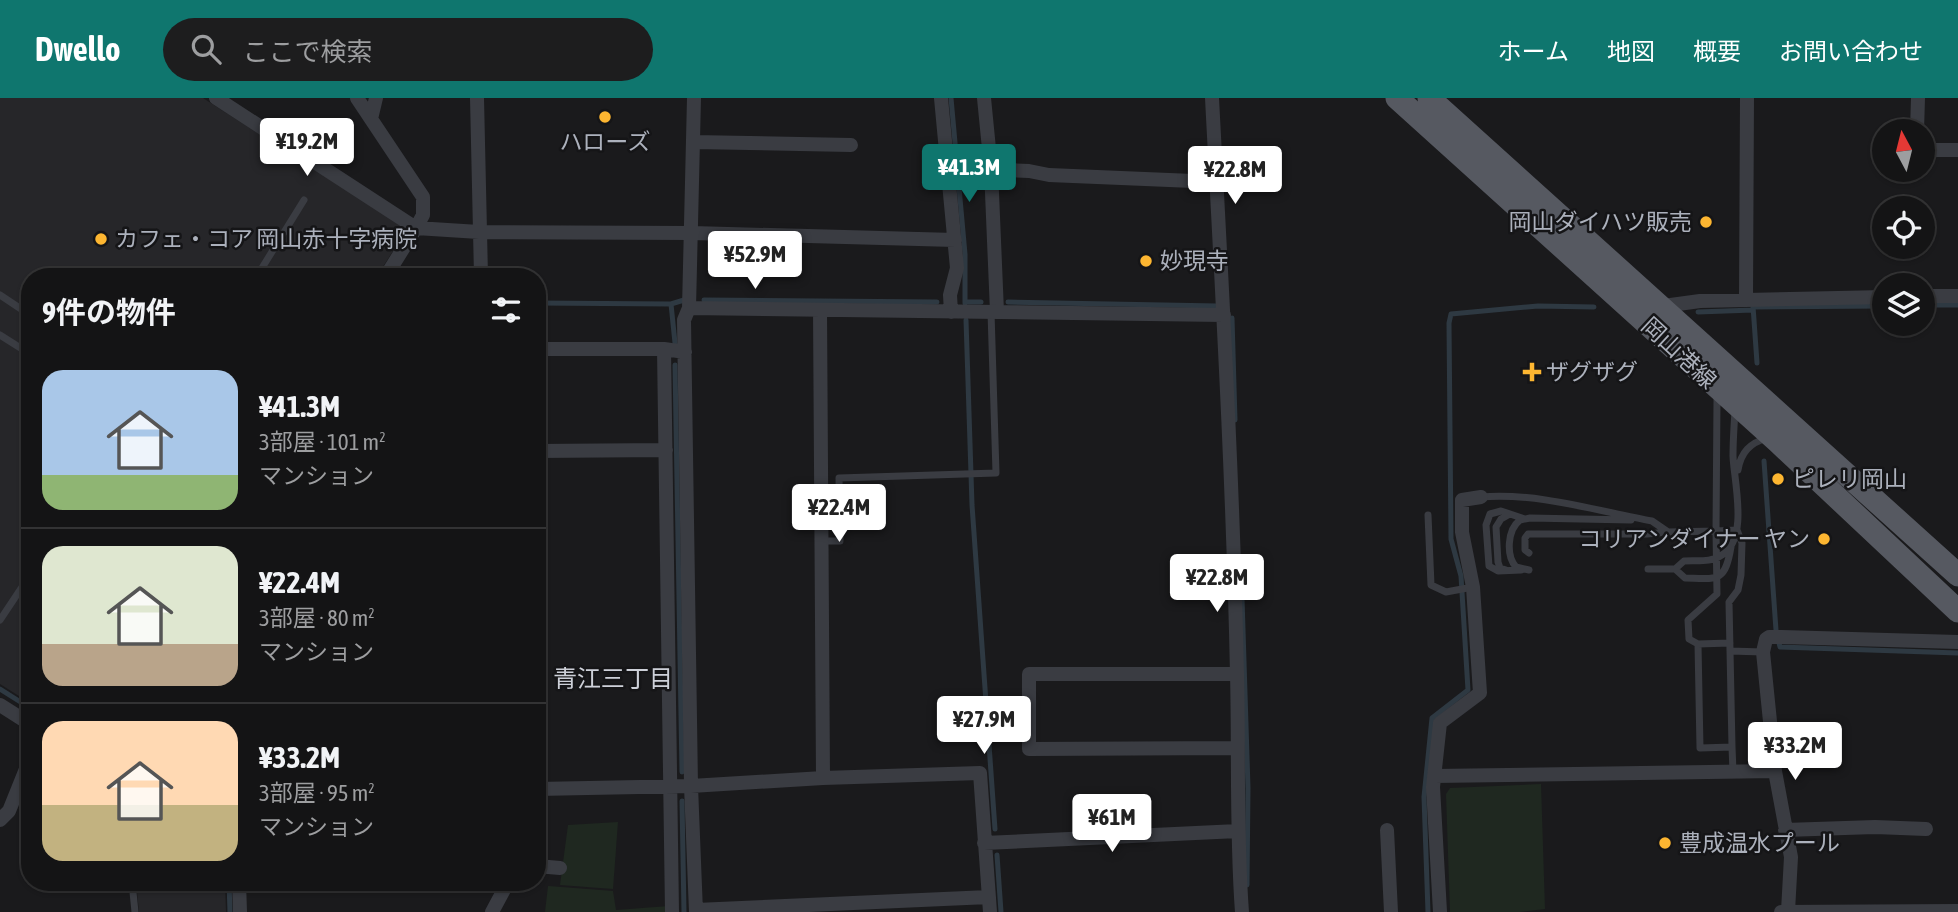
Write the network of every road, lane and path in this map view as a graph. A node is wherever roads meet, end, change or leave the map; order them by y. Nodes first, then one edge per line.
1 (216, 98) edge
2 (357, 98) edge
3 (376, 98) edge
4 (477, 98) edge
5 (694, 98) edge
6 (941, 98) edge
7 (984, 98) edge
8 (1212, 98) edge
9 (1397, 98) edge
10 (1429, 98) edge
11 (1747, 98) edge
12 (1918, 98) edge
13 (371, 119) junction
14 (1917, 119) edge
15 (693, 142) junction
16 (851, 145) dead end
17 (1936, 150) edge
18 (1958, 150) edge
19 (963, 168) dead end
20 (991, 169) junction
21 (1217, 182) junction
22 (304, 200) dead end
23 (416, 228) junction
24 (479, 232) junction
25 (692, 233) junction
26 (955, 240) junction
27 (262, 268) edge
28 (391, 268) edge
29 (481, 268) edge
30 (0, 295) edge
31 (1935, 296) edge
32 (1958, 296) edge
33 (1872, 297) edge
34 (1746, 299) junction
35 (689, 307) junction
36 (21, 309) edge
37 (820, 310) junction
38 (951, 312) junction
39 (994, 312) junction
40 (1650, 312) junction
41 (1224, 315) junction
42 (0, 335) edge
43 (21, 348) edge
44 (546, 349) edge
45 (664, 349) junction
46 (685, 352) junction
47 (1740, 380) junction
48 (1728, 398) junction
49 (1772, 437) junction
50 (666, 450) junction
51 (546, 451) edge
52 (1737, 478) junction
53 (1481, 496) joint
54 (1428, 515) dead end
55 (1525, 518) junction
56 (1653, 521) junction
57 (1737, 530) junction
58 (1716, 531) junction
59 (1668, 532) junction
60 (822, 541) junction
61 (1731, 543) junction
62 (1529, 554) dead end
63 (1716, 558) junction
64 (1647, 569) dead end
65 (1675, 569) junction
66 (1958, 575) edge
67 (1716, 577) junction
68 (1471, 587) junction
69 (21, 589) edge
70 (1958, 611) edge
71 (0, 621) edge
72 (1958, 642) edge
73 (1698, 644) junction
74 (1730, 647) junction
75 (1763, 652) junction
76 (1237, 674) junction
77 (0, 705) edge
78 (21, 718) edge
79 (1731, 747) junction
80 (1237, 748) junction
81 (1775, 771) junction
82 (1733, 772) junction
83 (1434, 776) junction
84 (823, 778) junction
85 (21, 781) edge
86 (691, 786) junction
87 (671, 787) junction
88 (546, 789) edge
89 (0, 820) edge
90 (1926, 829) dead end
91 (1387, 830) dead end
92 (1785, 830) junction
93 (1238, 831) junction
94 (985, 843) junction
95 (546, 867) edge
96 (560, 868) dead end
97 (133, 891) edge
98 (239, 891) edge
99 (503, 891) edge
100 (989, 905) edge
101 (888, 907) edge
102 (696, 911) edge
103 (1784, 911) edge
104 (1958, 911) edge
105 (135, 912) edge
106 (240, 912) edge
107 (492, 912) edge
108 (672, 912) edge
109 (1241, 912) edge
110 (1391, 912) edge
111 (1440, 912) edge

1 - 23 street
2 - 13 street
3 - 13 street
4 - 24 street
5 - 15 street
6 - 26 street
7 - 20 street
8 - 21 street
9 - 40 main road, 岡山港線
10 - 40 main road, 岡山港線
11 - 34 street
12 - 14 street
13 - 23 street
15 - 16 street
15 - 25 street
17 - 18 street
19 - 20 street
20 - 21 street
20 - 39 street
21 - 41 street
22 - 27 lane
23 - 24 street
23 - 28 street
24 - 25 street
24 - 29 street
25 - 26 street
25 - 35 street
26 - 38 street
30 - 36 lane
31 - 32 street
33 - 34 street
34 - 40 street
35 - 37 street
35 - 46 street
37 - 38 street
37 - 60 street
38 - 39 street
39 - 41 street
39 - 60 lane
40 - 47 main road, 岡山港線
40 - 48 main road, 岡山港線
41 - 76 street
42 - 43 lane
44 - 45 street
45 - 46 street
45 - 50 street
46 - 86 street
47 - 48 lane
47 - 48 lane
47 - 66 main road, 岡山港線
48 - 49 main road, 岡山港線
48 - 52 lane
48 - 58 lane
49 - 52 lane
49 - 70 main road, 岡山港線
50 - 51 street
50 - 87 street
52 - 57 lane
53 - 56 lane
53 - 68 street
54 - 68 lane
55 - 55 lane
55 - 56 lane
56 - 59 lane
57 - 58 lane
57 - 61 lane
57 - 74 lane
58 - 59 lane
58 - 63 lane
59 - 62 lane
60 - 84 street
61 - 63 lane
61 - 67 lane
63 - 65 lane
63 - 67 lane
64 - 65 lane
65 - 67 lane
67 - 73 lane
68 - 83 street
69 - 71 lane
72 - 75 street
73 - 74 lane
73 - 79 lane
74 - 75 lane
74 - 79 lane
75 - 81 street
76 - 80 street
76 - 80 street
77 - 78 street
79 - 82 lane
80 - 93 street
81 - 82 street
81 - 92 street
82 - 83 street
83 - 111 street
84 - 86 street
84 - 94 street
85 - 89 street
86 - 87 street
86 - 102 street
87 - 88 street
87 - 108 street
90 - 92 street
91 - 110 street
92 - 103 street
93 - 94 street
93 - 109 street
94 - 100 street
95 - 96 street
97 - 105 lane
98 - 106 street
99 - 107 street
100 - 101 street
101 - 102 street
103 - 104 street

